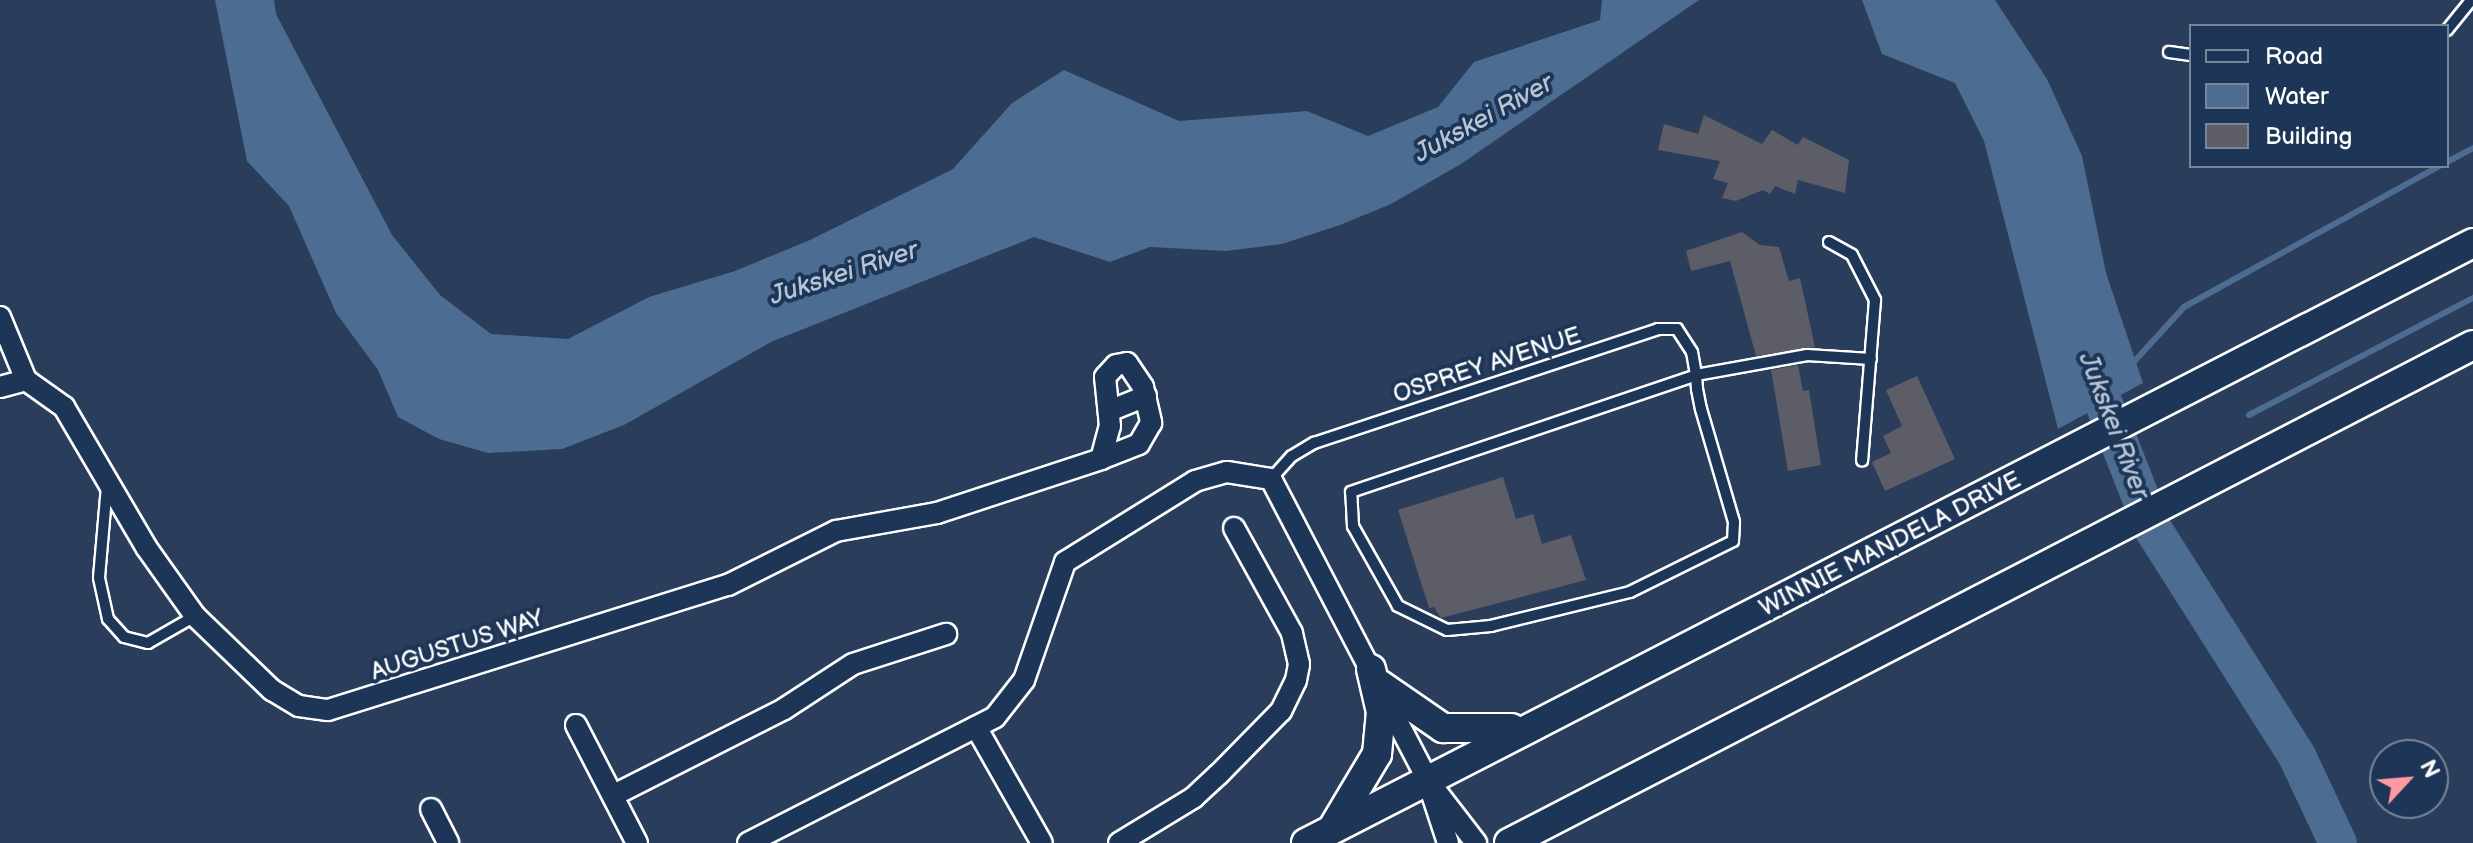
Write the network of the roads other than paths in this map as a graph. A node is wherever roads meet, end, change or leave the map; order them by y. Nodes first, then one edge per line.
1 (2471, 0) edge
2 (2449, 28) edge
3 (2169, 52) dead end
4 (2189, 55) edge
5 (1829, 242) dead end
6 (2473, 243) edge
7 (0, 317) edge
8 (2473, 345) edge
9 (1871, 359) junction
10 (1696, 375) junction
11 (26, 380) junction
12 (0, 387) edge
13 (1146, 396) junction
14 (1109, 411) junction
15 (1101, 459) junction
16 (1862, 460) dead end
17 (1271, 479) junction
18 (107, 480) junction
19 (1234, 528) dead end
20 (195, 616) junction
21 (946, 634) dead end
22 (1375, 676) junction
23 (576, 725) dead end
24 (976, 727) junction
25 (1524, 727) junction
26 (1427, 779) junction
27 (614, 795) junction
28 (431, 809) dead end
29 (1331, 830) junction
30 (772, 838) edge
31 (448, 843) edge
32 (637, 843) edge
33 (748, 843) edge
34 (1042, 843) edge
35 (1119, 843) edge
36 (1306, 843) edge
37 (1448, 843) edge
38 (1476, 843) edge
39 (1509, 843) edge

1 - 2 lane
3 - 4 lane
5 - 9 lane
6 - 25 main road, WINNIE MANDELA DRIVE
7 - 11 street
8 - 39 main road
9 - 10 lane
9 - 16 lane
10 - 10 lane
10 - 17 lane, OSPREY AVENUE
11 - 12 street
11 - 18 street, AUGUSTUS WAY
13 - 14 street
13 - 14 street
13 - 15 street, AUGUSTUS WAY
14 - 15 street
15 - 20 street, AUGUSTUS WAY
17 - 22 street
17 - 24 street
18 - 20 street, AUGUSTUS WAY
18 - 20 lane
19 - 35 street
21 - 27 street
22 - 25 main road
22 - 26 street
22 - 29 main road
23 - 27 street
24 - 30 street
24 - 34 street
25 - 26 main road, WINNIE MANDELA DRIVE
26 - 29 main road, WINNIE MANDELA DRIVE
26 - 37 street
26 - 38 street
27 - 32 street
28 - 31 street
29 - 36 main road, WINNIE MANDELA DRIVE
30 - 33 street

